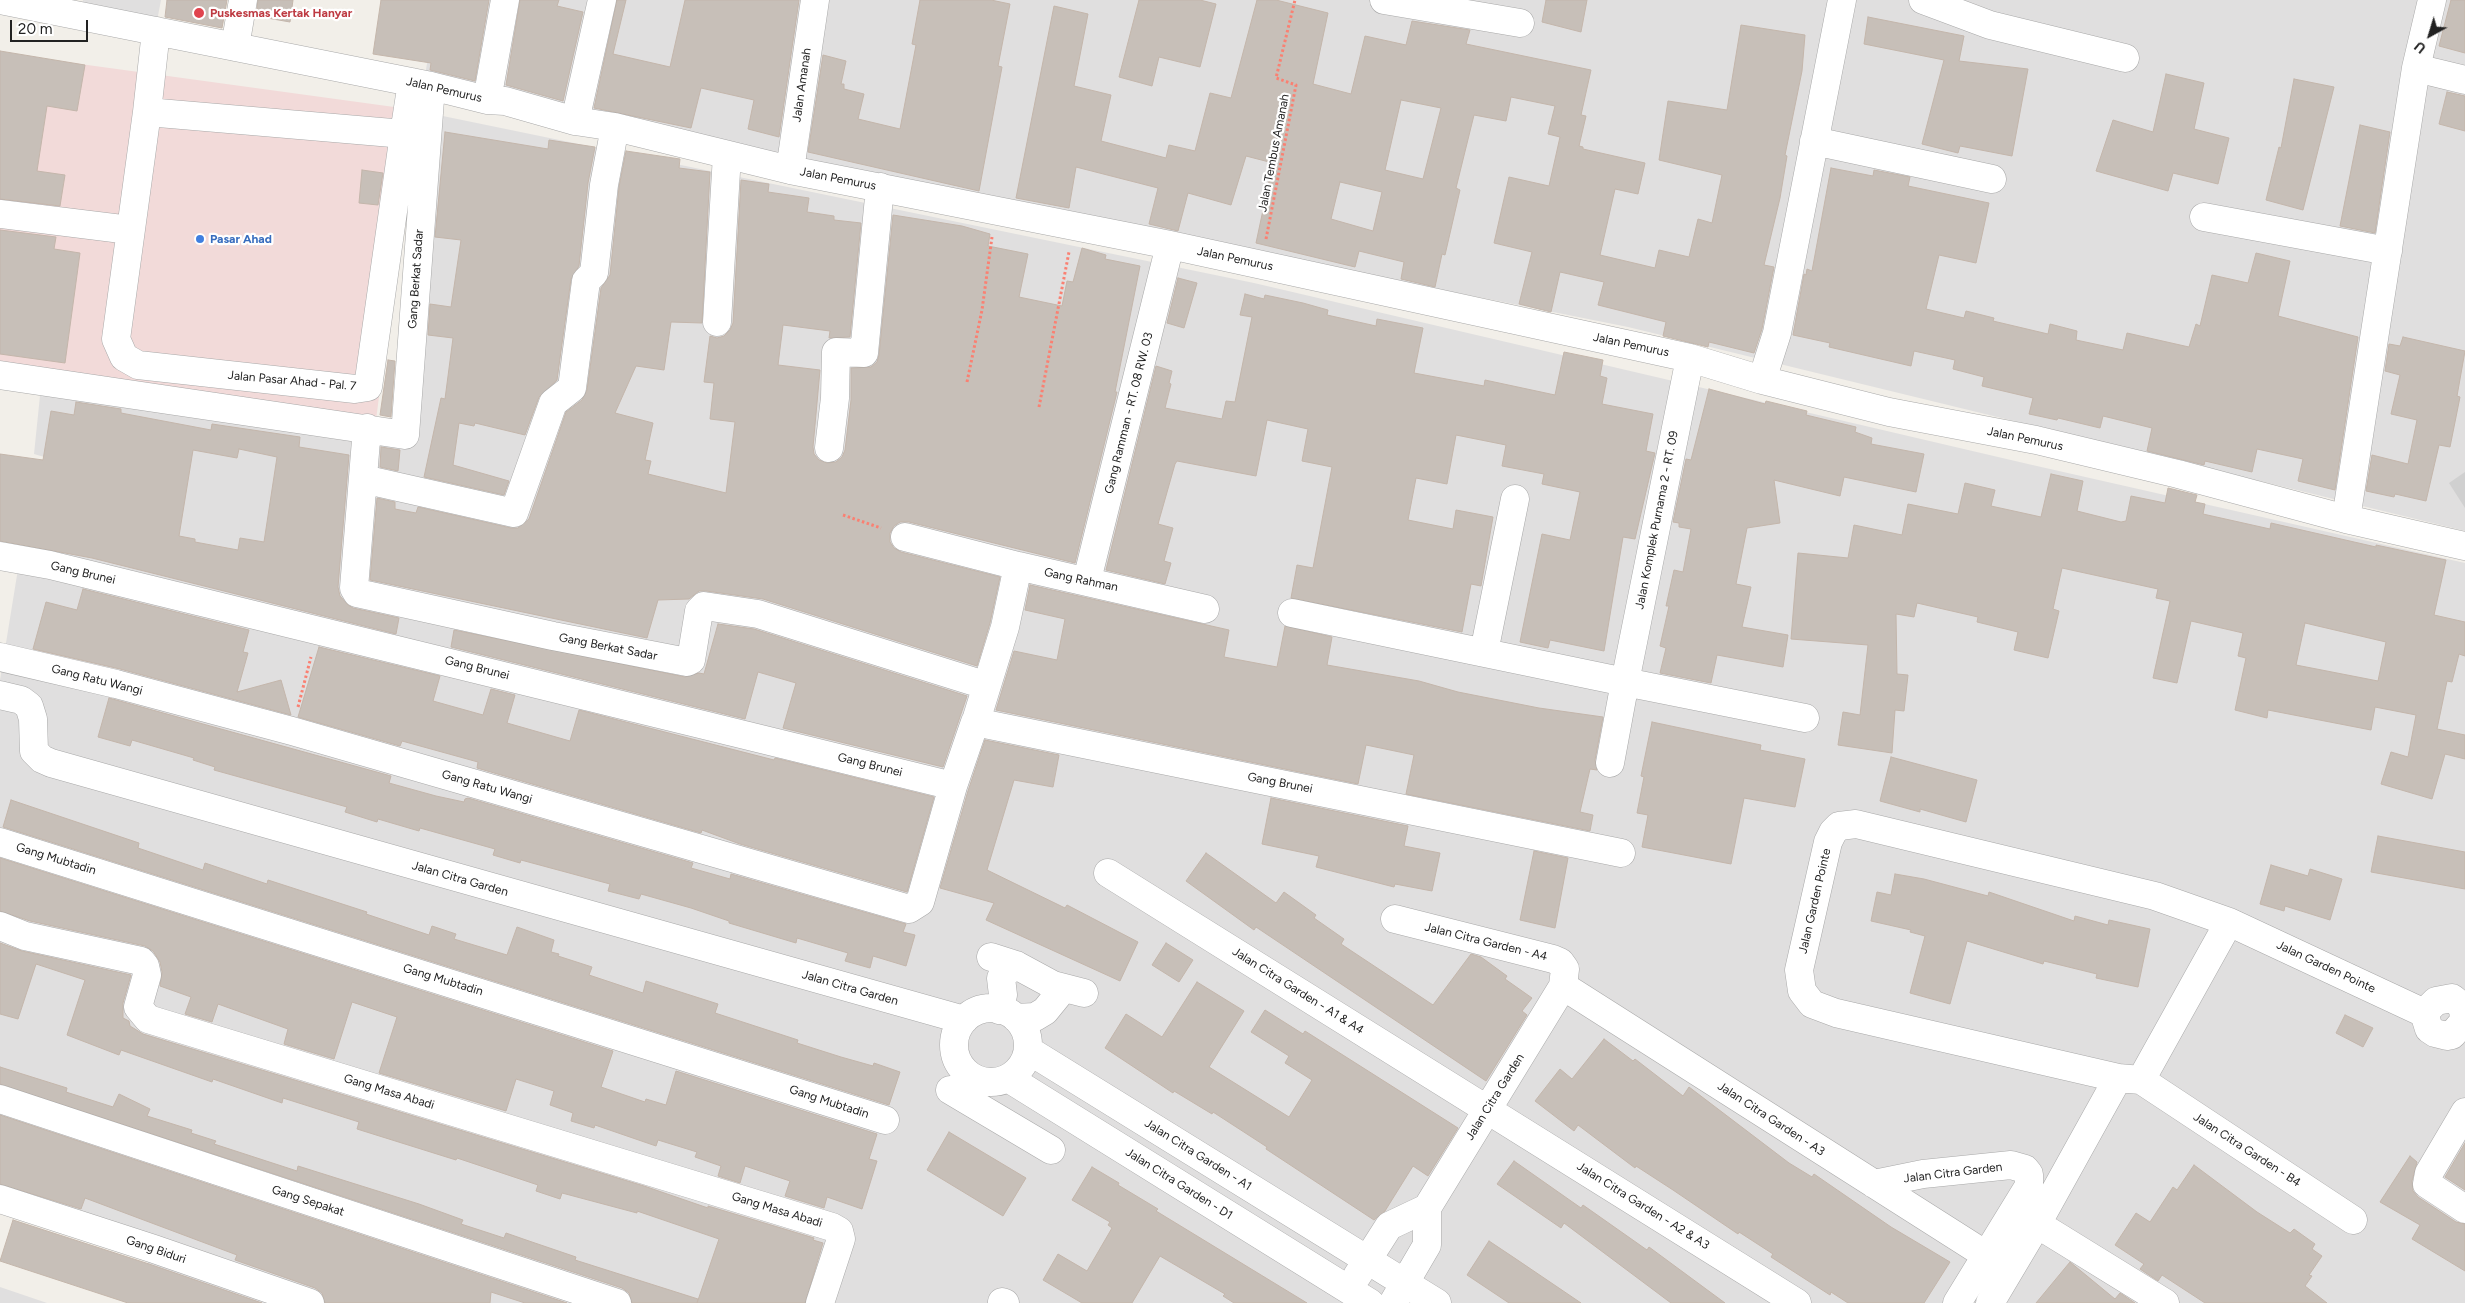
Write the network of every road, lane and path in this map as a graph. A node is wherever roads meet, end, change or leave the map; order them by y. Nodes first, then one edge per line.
1 (0, 0) edge
2 (242, 0) edge
3 (505, 0) edge
4 (602, 0) edge
5 (814, 0) edge
6 (1295, 0) edge
7 (1384, 0) edge
8 (1842, 0) edge
9 (1923, 0) edge
10 (2432, 0) edge
11 (1520, 23) dead end
12 (156, 31) junction
13 (235, 47) junction
14 (2126, 58) dead end
15 (2416, 68) junction
16 (2465, 80) edge
17 (421, 84) junction
18 (487, 100) junction
19 (147, 112) junction
20 (575, 121) junction
21 (615, 127) junction
22 (404, 134) junction
23 (1814, 141) junction
24 (728, 155) junction
25 (790, 170) junction
26 (1992, 179) dead end
27 (880, 187) junction
28 (994, 208) junction
29 (0, 214) edge
30 (2204, 217) dead end
31 (1073, 225) junction
32 (130, 230) junction
33 (1170, 245) junction
34 (2388, 251) junction
35 (1261, 264) junction
36 (717, 322) dead end
37 (1690, 358) junction
38 (0, 375) edge
39 (1762, 380) junction
40 (967, 382) dead end
41 (1040, 407) dead end
42 (367, 428) junction
43 (829, 448) dead end
44 (363, 479) junction
45 (1515, 499) dead end
46 (843, 515) dead end
47 (2346, 519) junction
48 (905, 537) joint
49 (2465, 546) edge
50 (0, 556) edge
51 (1018, 566) junction
52 (1087, 580) junction
53 (1205, 608) dead end
54 (1292, 613) dead end
55 (318, 630) junction
56 (1484, 652) junction
57 (0, 657) edge
58 (975, 682) dead end
59 (1625, 682) junction
60 (0, 695) edge
61 (1805, 718) dead end
62 (975, 724) junction
63 (292, 731) junction
64 (1610, 763) dead end
65 (953, 786) junction
66 (0, 842) edge
67 (1621, 852) dead end
68 (1108, 873) dead end
69 (1395, 919) dead end
70 (2229, 922) junction
71 (0, 926) edge
72 (1565, 982) junction
73 (1053, 984) junction
74 (1084, 993) dead end
75 (2424, 1012) dead end
76 (1008, 1014) junction
77 (964, 1020) junction
78 (1028, 1050) junction
79 (2129, 1079) junction
80 (981, 1090) junction
81 (0, 1099) edge
82 (1488, 1110) junction
83 (2465, 1112) edge
84 (885, 1120) dead end
85 (1051, 1150) dead end
86 (1874, 1184) junction
87 (0, 1199) edge
88 (1427, 1208) junction
89 (2465, 1209) edge
90 (2353, 1220) dead end
91 (2037, 1224) junction
92 (1986, 1255) junction
93 (1367, 1260) junction
94 (1399, 1293) edge
95 (1354, 1299) edge
96 (310, 1303) edge
97 (617, 1303) edge
98 (820, 1303) edge
99 (1437, 1303) edge
100 (1798, 1303) edge
101 (1957, 1303) edge
102 (1990, 1303) edge
103 (2165, 1303) edge

1 - 12 street, Jalan Pemurus
2 - 13 street
3 - 18 street
4 - 20 street
5 - 25 street, Jalan Amanah
6 - 35 path, Jalan Tembus Amanah
7 - 11 street
8 - 23 street
9 - 14 street
10 - 15 street
12 - 13 street, Jalan Pemurus
12 - 19 street, Jalan Pasar Ahad - Pal. 7
13 - 17 street, Jalan Pemurus
15 - 16 street
15 - 34 street
17 - 18 street, Jalan Pemurus
17 - 22 street, Jalan Pasar Ahad - Pal. 7
17 - 42 street, Gang Berkat Sadar
18 - 20 street, Jalan Pemurus
19 - 22 street
19 - 32 street, Jalan Pasar Ahad - Pal. 7
20 - 21 street, Jalan Pemurus
21 - 24 street, Jalan Pemurus
21 - 44 street
22 - 32 street, Jalan Pasar Ahad - Pal. 7
23 - 26 street
23 - 39 street
24 - 25 street, Jalan Pemurus
24 - 36 street
25 - 27 street, Jalan Pemurus
27 - 28 street, Jalan Pemurus
27 - 43 street
28 - 31 street, Jalan Pemurus
28 - 40 path
29 - 32 street
30 - 34 street
31 - 33 street, Jalan Pemurus
31 - 41 path
33 - 35 street, Jalan Pemurus
33 - 52 street, Gang Ramman - RT. 08 RW. 03
34 - 47 street
35 - 37 street, Jalan Pemurus
37 - 39 street, Jalan Pemurus
37 - 59 street, Jalan Komplek Purnama 2 - RT. 09
38 - 42 street, Gang Berkat Sadar
39 - 47 street, Jalan Pemurus
42 - 44 street, Gang Berkat Sadar
44 - 58 street, Gang Berkat Sadar
45 - 56 street
46 - 48 path
47 - 49 street, Jalan Pemurus
48 - 51 street
50 - 55 street, Gang Brunei
51 - 52 street, Gang Rahman
51 - 62 street
52 - 53 street, Gang Rahman
54 - 56 street
55 - 63 path
55 - 65 street, Gang Brunei
56 - 59 street
57 - 63 street, Gang Ratu Wangi
59 - 61 street
59 - 64 street, Jalan Komplek Purnama 2 - RT. 09
60 - 77 street, Jalan Citra Garden
62 - 65 street
62 - 67 street, Gang Brunei
63 - 65 street, Gang Ratu Wangi
66 - 84 street, Gang Mubtadin
68 - 82 street, Jalan Citra Garden - A1 & A4
69 - 72 street, Jalan Citra Garden - A4
70 - 75 street, Jalan Garden Pointe
70 - 79 street
70 - 79 street, Jalan Garden Pointe
71 - 98 street, Gang Masa Abadi
72 - 82 street, Jalan Citra Garden
72 - 86 street, Jalan Citra Garden - A3
73 - 74 street
73 - 76 street
73 - 76 street
76 - 77 street
76 - 78 street
77 - 80 street
78 - 80 street
78 - 93 street, Jalan Citra Garden - A1
79 - 90 street, Jalan Citra Garden - B4
79 - 91 street
80 - 85 street
80 - 95 street, Jalan Citra Garden - D1
81 - 97 street, Gang Sepakat
82 - 88 street, Jalan Citra Garden
82 - 100 street, Jalan Citra Garden - A2 & A3
83 - 89 street
86 - 92 street, Jalan Citra Garden - A3
86 - 92 street, Jalan Citra Garden
87 - 96 street, Gang Biduri
88 - 93 street
88 - 94 street
91 - 102 street
91 - 103 street
92 - 101 street, Jalan Citra Garden
93 - 94 street, Jalan Citra Garden - A1
93 - 95 street
94 - 99 street, Jalan Citra Garden - A1

